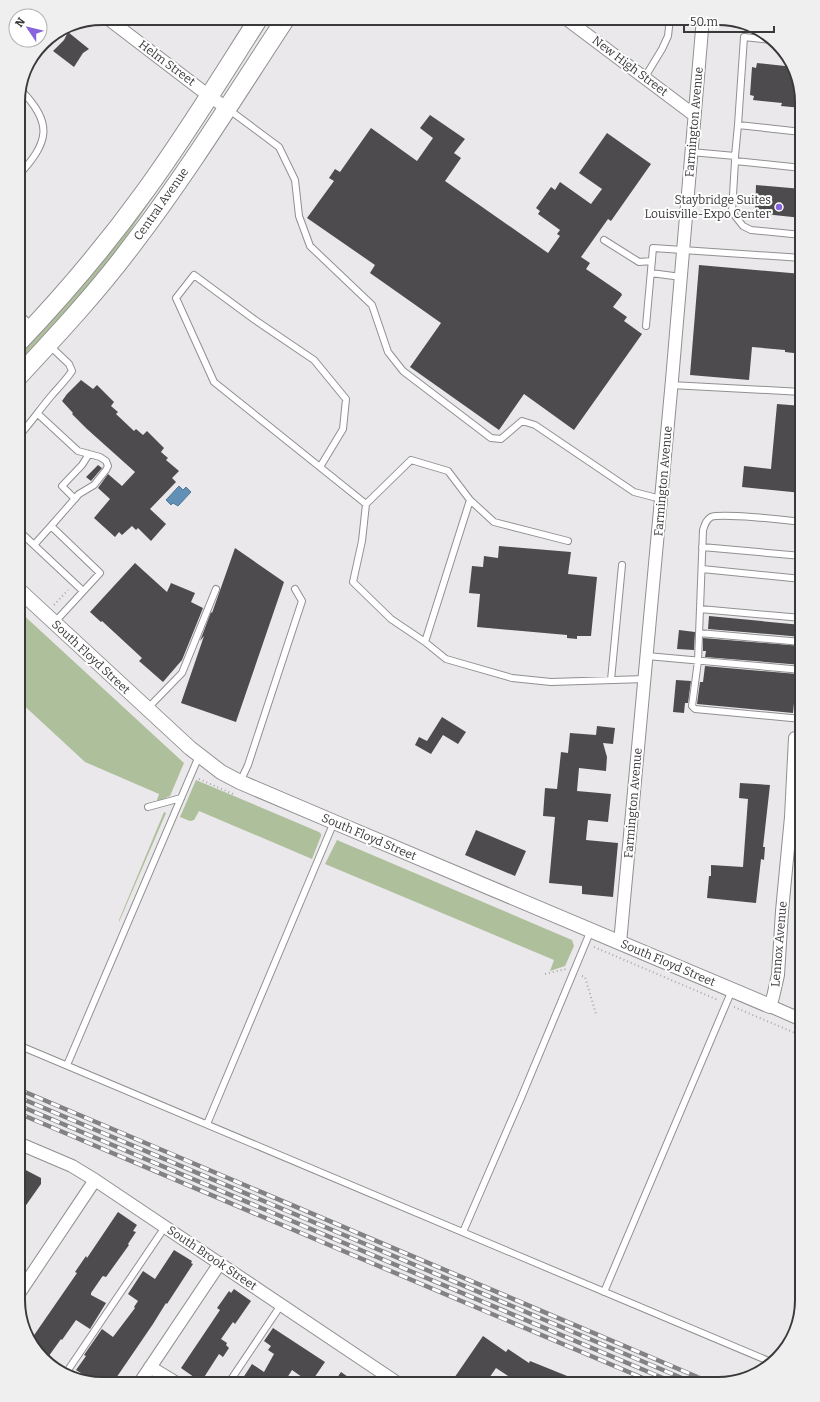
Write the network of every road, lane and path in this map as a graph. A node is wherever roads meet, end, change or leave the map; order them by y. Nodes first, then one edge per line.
1 (116, 25) edge
2 (255, 25) edge
3 (281, 25) edge
4 (574, 25) edge
5 (669, 25) edge
6 (702, 25) edge
7 (762, 39) edge
8 (645, 77) junction
9 (25, 95) edge
10 (209, 96) junction
11 (227, 108) junction
12 (694, 115) junction
13 (738, 125) junction
14 (795, 131) edge
15 (691, 152) junction
16 (735, 158) junction
17 (795, 167) edge
18 (25, 169) edge
19 (795, 234) edge
20 (604, 240) dead end
21 (683, 250) junction
22 (795, 258) edge
23 (652, 261) junction
24 (651, 273) junction
25 (681, 277) junction
26 (25, 320) edge
27 (646, 326) dead end
28 (33, 327) junction
29 (25, 336) edge
30 (48, 344) junction
31 (25, 369) edge
32 (671, 385) junction
33 (795, 392) edge
34 (38, 414) junction
35 (25, 429) edge
36 (89, 454) junction
37 (320, 467) junction
38 (75, 499) junction
39 (661, 499) junction
40 (470, 500) junction
41 (366, 504) junction
42 (795, 521) edge
43 (51, 526) junction
44 (25, 537) edge
45 (568, 540) dead end
46 (34, 545) junction
47 (702, 547) junction
48 (795, 555) edge
49 (622, 565) dead end
50 (702, 569) junction
51 (795, 578) edge
52 (70, 589) dead end
53 (216, 589) dead end
54 (295, 589) dead end
55 (83, 591) junction
56 (25, 596) edge
57 (54, 605) dead end
58 (700, 609) junction
59 (795, 617) edge
60 (54, 623) junction
61 (699, 633) junction
62 (795, 641) edge
63 (425, 642) junction
64 (647, 656) junction
65 (698, 661) junction
66 (795, 669) edge
67 (645, 679) junction
68 (611, 680) junction
69 (147, 709) junction
70 (795, 718) edge
71 (795, 738) dead end
72 (199, 756) junction
73 (240, 782) junction
74 (181, 798) junction
75 (148, 807) dead end
76 (334, 822) junction
77 (591, 930) junction
78 (620, 943) junction
79 (594, 947) dead end
80 (569, 963) dead end
81 (574, 972) junction
82 (545, 974) dead end
83 (732, 990) junction
84 (719, 1000) dead end
85 (770, 1006) junction
86 (734, 1007) dead end
87 (596, 1014) dead end
88 (795, 1017) edge
89 (795, 1033) edge
90 (25, 1048) edge
91 (67, 1065) junction
92 (207, 1124) junction
93 (25, 1146) edge
94 (95, 1180) junction
95 (165, 1227) junction
96 (463, 1232) junction
97 (220, 1263) junction
98 (25, 1285) edge
99 (604, 1292) junction
100 (281, 1304) junction
101 (766, 1360) edge
102 (150, 1367) junction
103 (69, 1369) edge
104 (144, 1377) edge
105 (166, 1377) edge
106 (233, 1377) edge
107 (389, 1377) edge

1 - 10 street, Helm Street
2 - 10 main road, Central Avenue
3 - 11 main road, Central Avenue
4 - 8 street, New High Street
5 - 8 lane
6 - 12 street, Farmington Avenue
7 - 13 lane
8 - 12 street, New High Street
9 - 18 lane
10 - 11 street, Helm Street
10 - 28 main road, Central Avenue
11 - 30 main road, Central Avenue
11 - 39 lane
12 - 15 street, Farmington Avenue
13 - 14 lane
13 - 16 lane
15 - 16 lane
15 - 21 street, Farmington Avenue
16 - 17 lane
16 - 19 lane
20 - 23 lane
21 - 22 lane
21 - 23 lane
21 - 25 street, Farmington Avenue
23 - 24 lane
24 - 25 lane
24 - 27 lane
25 - 32 street, Farmington Avenue
26 - 28 lane
28 - 29 main road, Central Avenue
30 - 31 main road, Central Avenue
30 - 34 lane
32 - 33 lane
32 - 39 street, Farmington Avenue
34 - 35 lane
34 - 36 lane
36 - 38 lane
36 - 38 lane
37 - 37 lane
37 - 41 lane
38 - 43 lane
39 - 64 street, Farmington Avenue
40 - 41 lane
40 - 45 lane
40 - 63 lane
41 - 63 lane
42 - 47 lane
43 - 46 lane
43 - 55 lane
44 - 46 lane
46 - 55 lane
47 - 48 lane
47 - 50 lane
49 - 68 lane
50 - 51 lane
50 - 58 lane
52 - 57 path
53 - 69 lane
54 - 73 lane
55 - 60 lane
56 - 60 street, South Floyd Street
58 - 59 lane
58 - 61 lane
60 - 69 street, South Floyd Street
61 - 62 lane
61 - 65 lane
63 - 68 lane
64 - 65 lane
64 - 67 street, Farmington Avenue
65 - 66 lane
65 - 70 lane
67 - 68 lane
67 - 78 street, Farmington Avenue
69 - 72 street, South Floyd Street
71 - 85 street, Lennox Avenue
72 - 73 street, South Floyd Street
72 - 74 lane
73 - 76 street, South Floyd Street
74 - 75 lane
74 - 91 lane
76 - 77 street, South Floyd Street
76 - 92 lane
77 - 78 street, South Floyd Street
77 - 81 lane
78 - 83 street, South Floyd Street
79 - 84 path
80 - 82 path
81 - 87 path
81 - 96 lane
83 - 85 street, South Floyd Street
83 - 99 lane
85 - 88 street
86 - 89 path
90 - 91 lane
91 - 92 lane
92 - 96 lane
93 - 94 street, South Brook Street
94 - 95 street, South Brook Street
94 - 98 street
95 - 97 street, South Brook Street
95 - 103 lane
96 - 99 lane
97 - 100 street, South Brook Street
97 - 102 street
99 - 101 lane
100 - 106 lane
100 - 107 street, South Brook Street
102 - 104 street
102 - 105 street

